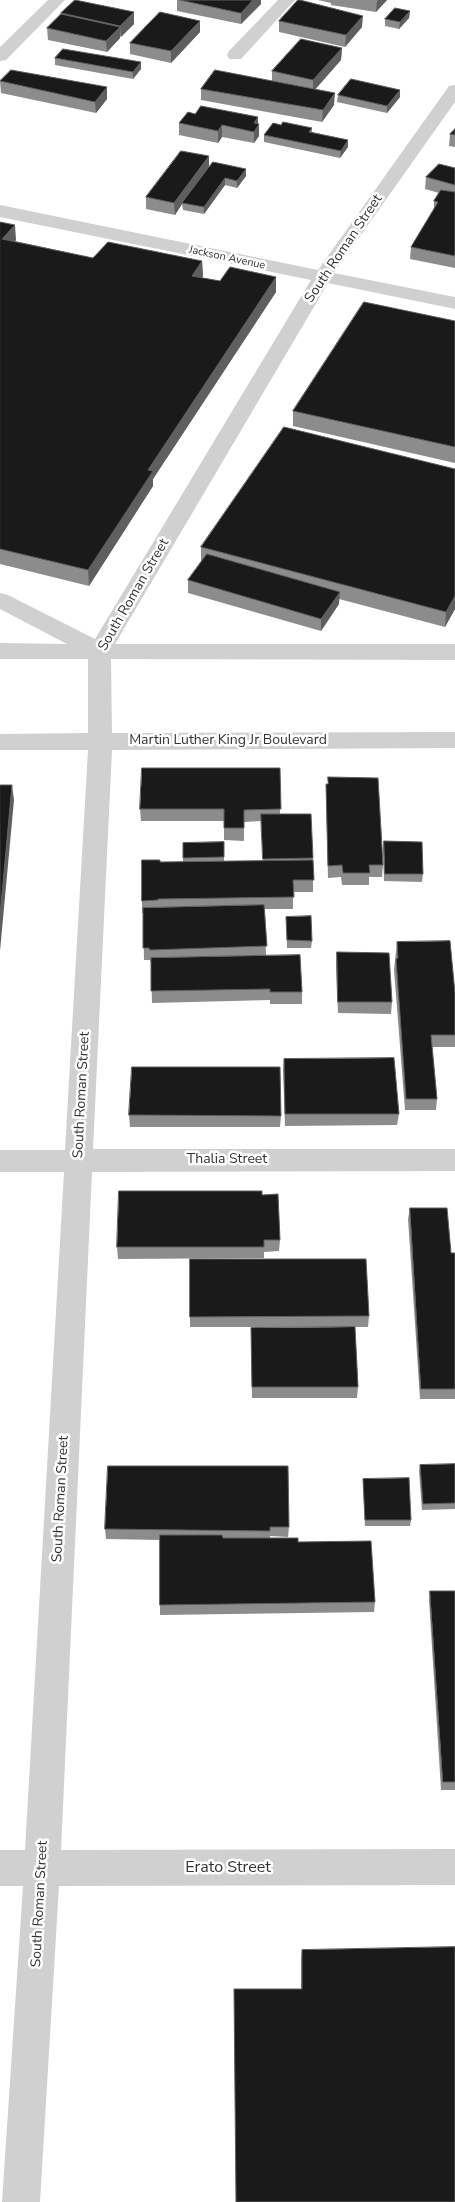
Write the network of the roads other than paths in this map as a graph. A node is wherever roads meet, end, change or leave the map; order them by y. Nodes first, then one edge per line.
1 (57, 0) edge
2 (287, 0) edge
3 (235, 55) dead end
4 (0, 56) edge
5 (455, 90) edge
6 (0, 211) edge
7 (322, 277) junction
8 (455, 303) edge
9 (0, 600) edge
10 (0, 651) edge
11 (99, 651) junction
12 (455, 652) edge
13 (455, 740) edge
14 (0, 742) edge
15 (100, 742) junction
16 (79, 1160) junction
17 (455, 1160) edge
18 (0, 1161) edge
19 (455, 1867) edge
20 (0, 1868) edge
21 (42, 1868) junction
22 (21, 2202) edge

1 - 4 street
2 - 3 street
5 - 7 street, South Roman Street
6 - 7 street, Jackson Avenue
7 - 8 street, Jackson Avenue
7 - 11 street, South Roman Street
9 - 11 street
10 - 11 street
11 - 12 street
11 - 15 street, South Roman Street
13 - 15 street, Martin Luther King Jr Boulevard
14 - 15 street, Martin Luther King Jr Boulevard
15 - 16 street, South Roman Street
16 - 17 street, Thalia Street
16 - 18 street, Thalia Street
16 - 21 street, South Roman Street
19 - 21 street, Erato Street
20 - 21 street, Erato Street
21 - 22 street, South Roman Street

